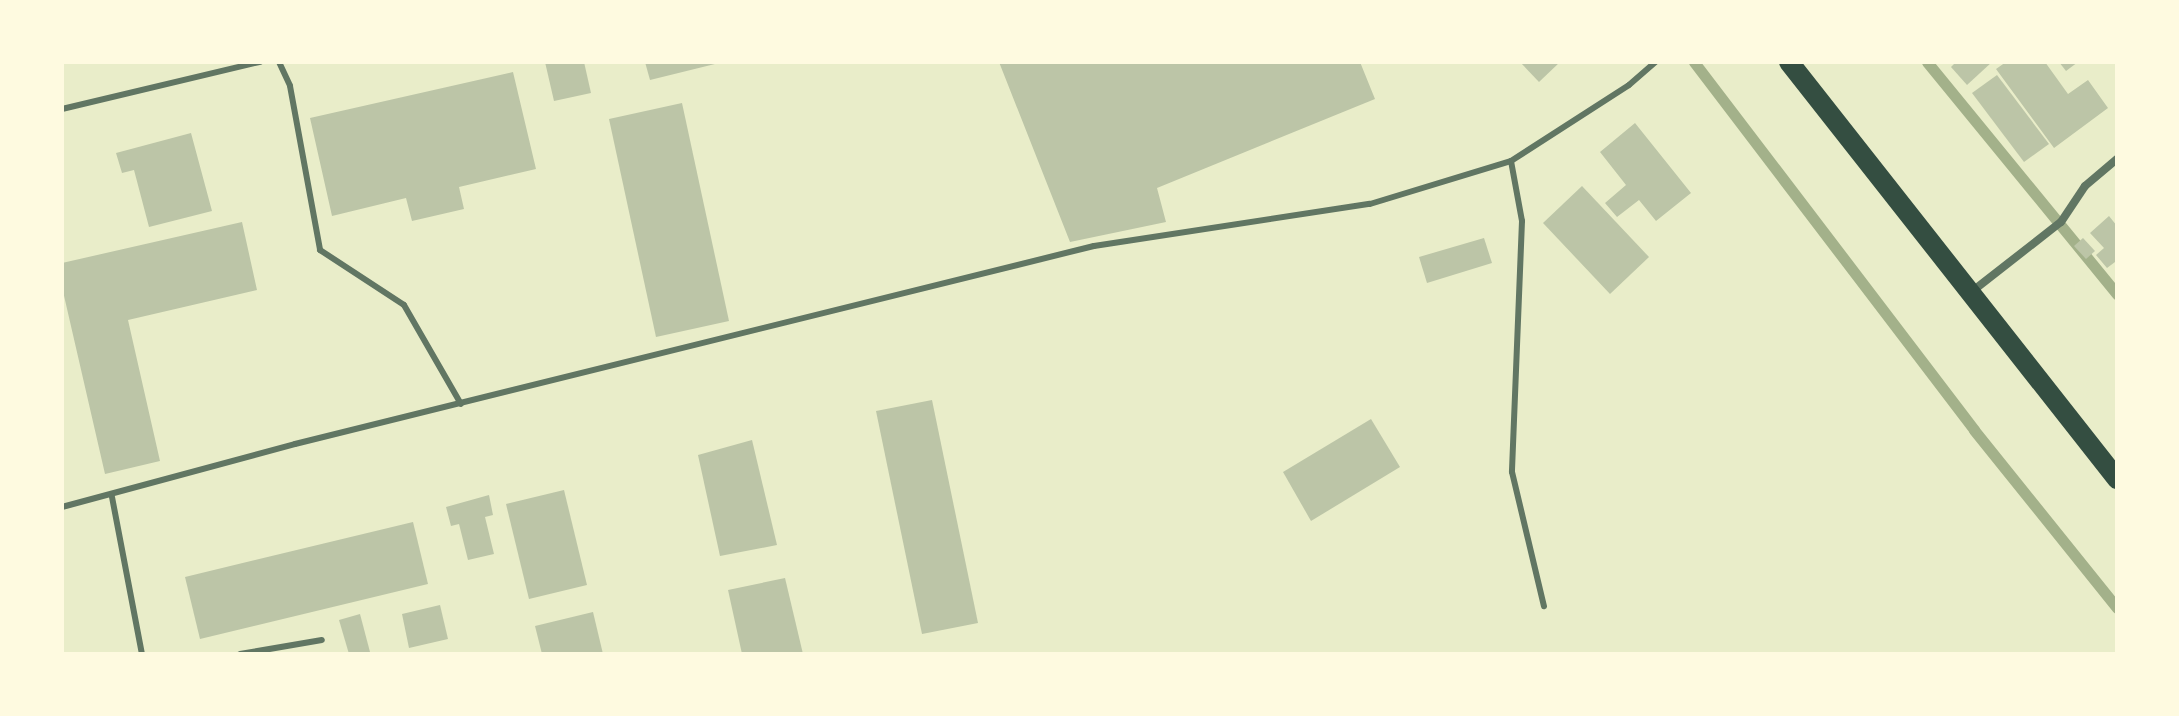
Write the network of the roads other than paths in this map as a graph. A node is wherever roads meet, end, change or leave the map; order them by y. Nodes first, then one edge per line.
1 (260, 62) edge
2 (279, 62) edge
3 (1655, 62) edge
4 (1789, 62) edge
5 (62, 109) edge
6 (2117, 159) edge
7 (1511, 161) junction
8 (1969, 293) junction
9 (461, 404) junction
10 (2117, 479) edge
11 (112, 497) junction
12 (62, 507) edge
13 (1544, 606) dead end
14 (322, 640) dead end
15 (142, 654) edge
16 (240, 654) edge

1 - 5 lane
2 - 9 lane
3 - 7 lane
4 - 8 main road
6 - 8 street
7 - 9 lane
7 - 13 lane
8 - 10 main road
9 - 11 lane
11 - 12 lane
11 - 15 lane
14 - 16 lane

